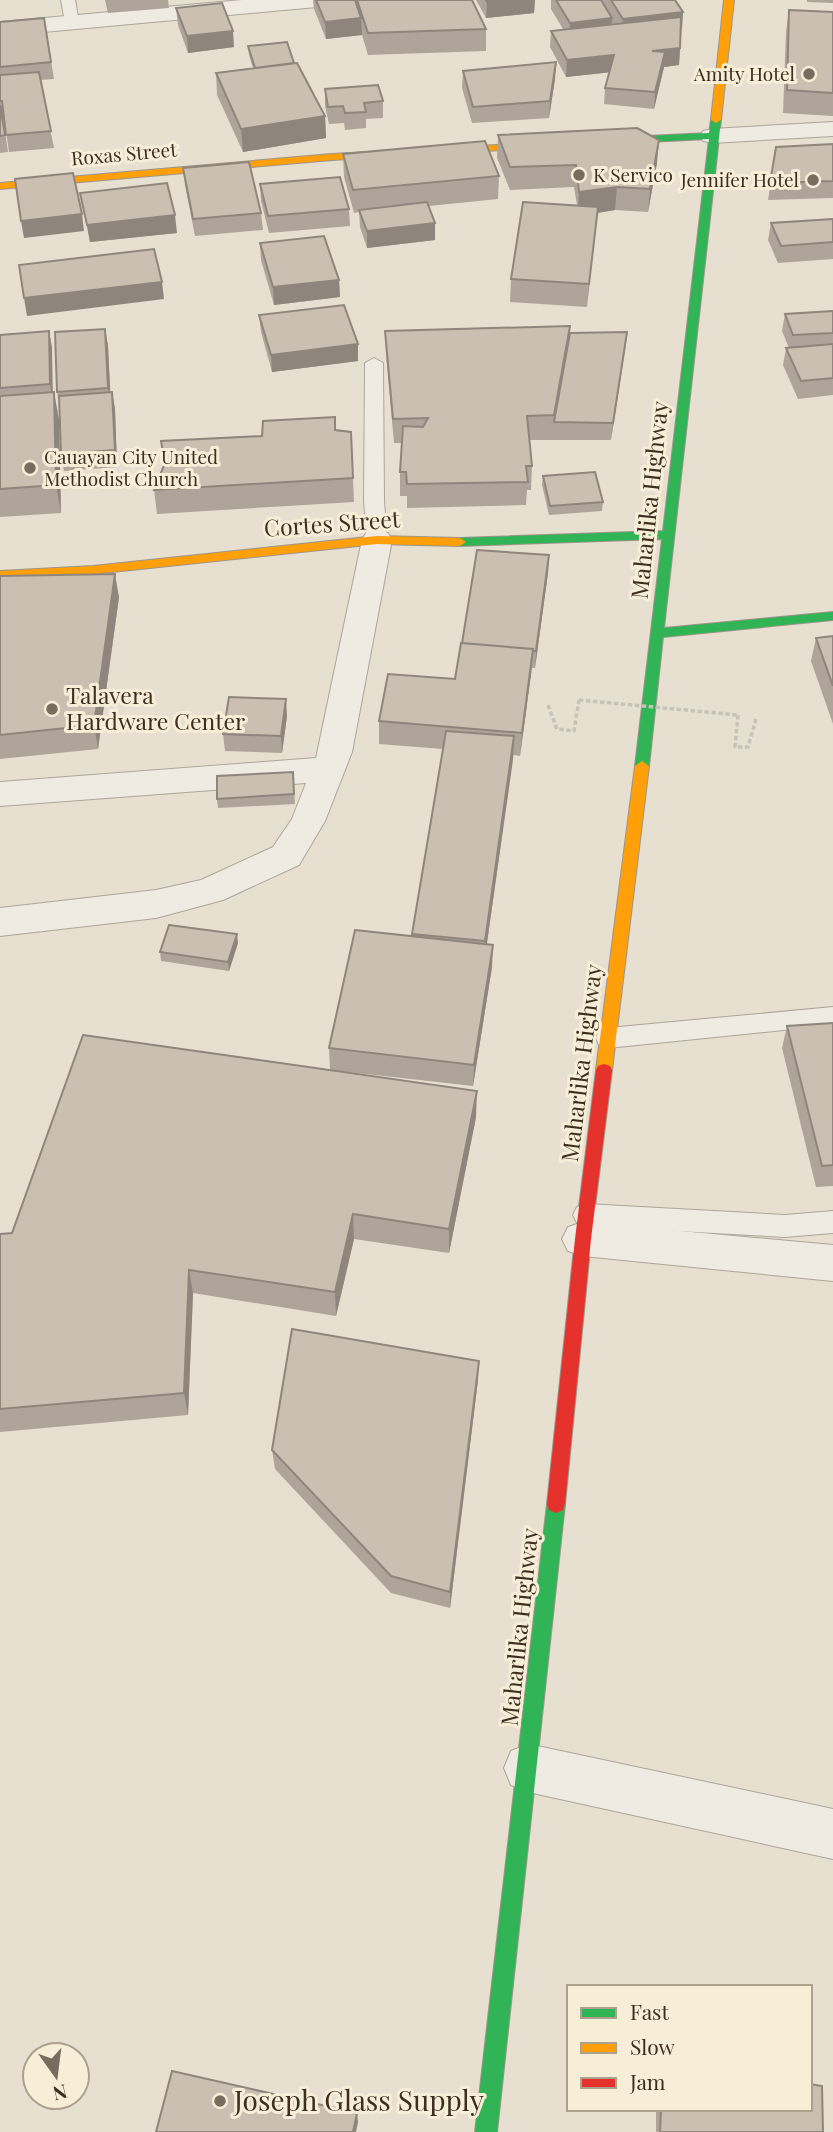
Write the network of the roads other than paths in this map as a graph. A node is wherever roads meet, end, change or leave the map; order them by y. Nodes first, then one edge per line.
1 (317, 0) edge
2 (729, 0) edge
3 (70, 11) edge
4 (0, 29) edge
5 (833, 129) edge
6 (712, 136) junction
7 (590, 142) edge
8 (563, 144) edge
9 (0, 186) edge
10 (374, 363) dead end
11 (669, 535) junction
12 (377, 540) junction
13 (0, 575) edge
14 (833, 616) edge
15 (658, 632) junction
16 (329, 769) junction
17 (0, 794) edge
18 (0, 922) edge
19 (833, 1016) edge
20 (608, 1038) junction
21 (833, 1222) edge
22 (585, 1227) junction
23 (833, 1264) edge
24 (528, 1768) junction
25 (833, 1833) edge
26 (486, 2132) edge

1 - 3 street
2 - 6 main road, Maharlika Highway
3 - 4 street
5 - 6 street
6 - 7 main road
6 - 11 main road, Maharlika Highway
8 - 9 main road, Roxas Street
10 - 12 lane
11 - 12 main road, Cortes Street
11 - 15 main road, Maharlika Highway
12 - 13 main road, Cortes Street
12 - 16 street
14 - 15 main road
15 - 20 main road, Maharlika Highway
16 - 17 street
16 - 18 street
19 - 20 lane
20 - 22 main road, Maharlika Highway
21 - 22 lane
22 - 23 street
22 - 24 main road, Maharlika Highway
24 - 25 street
24 - 26 main road, Maharlika Highway

